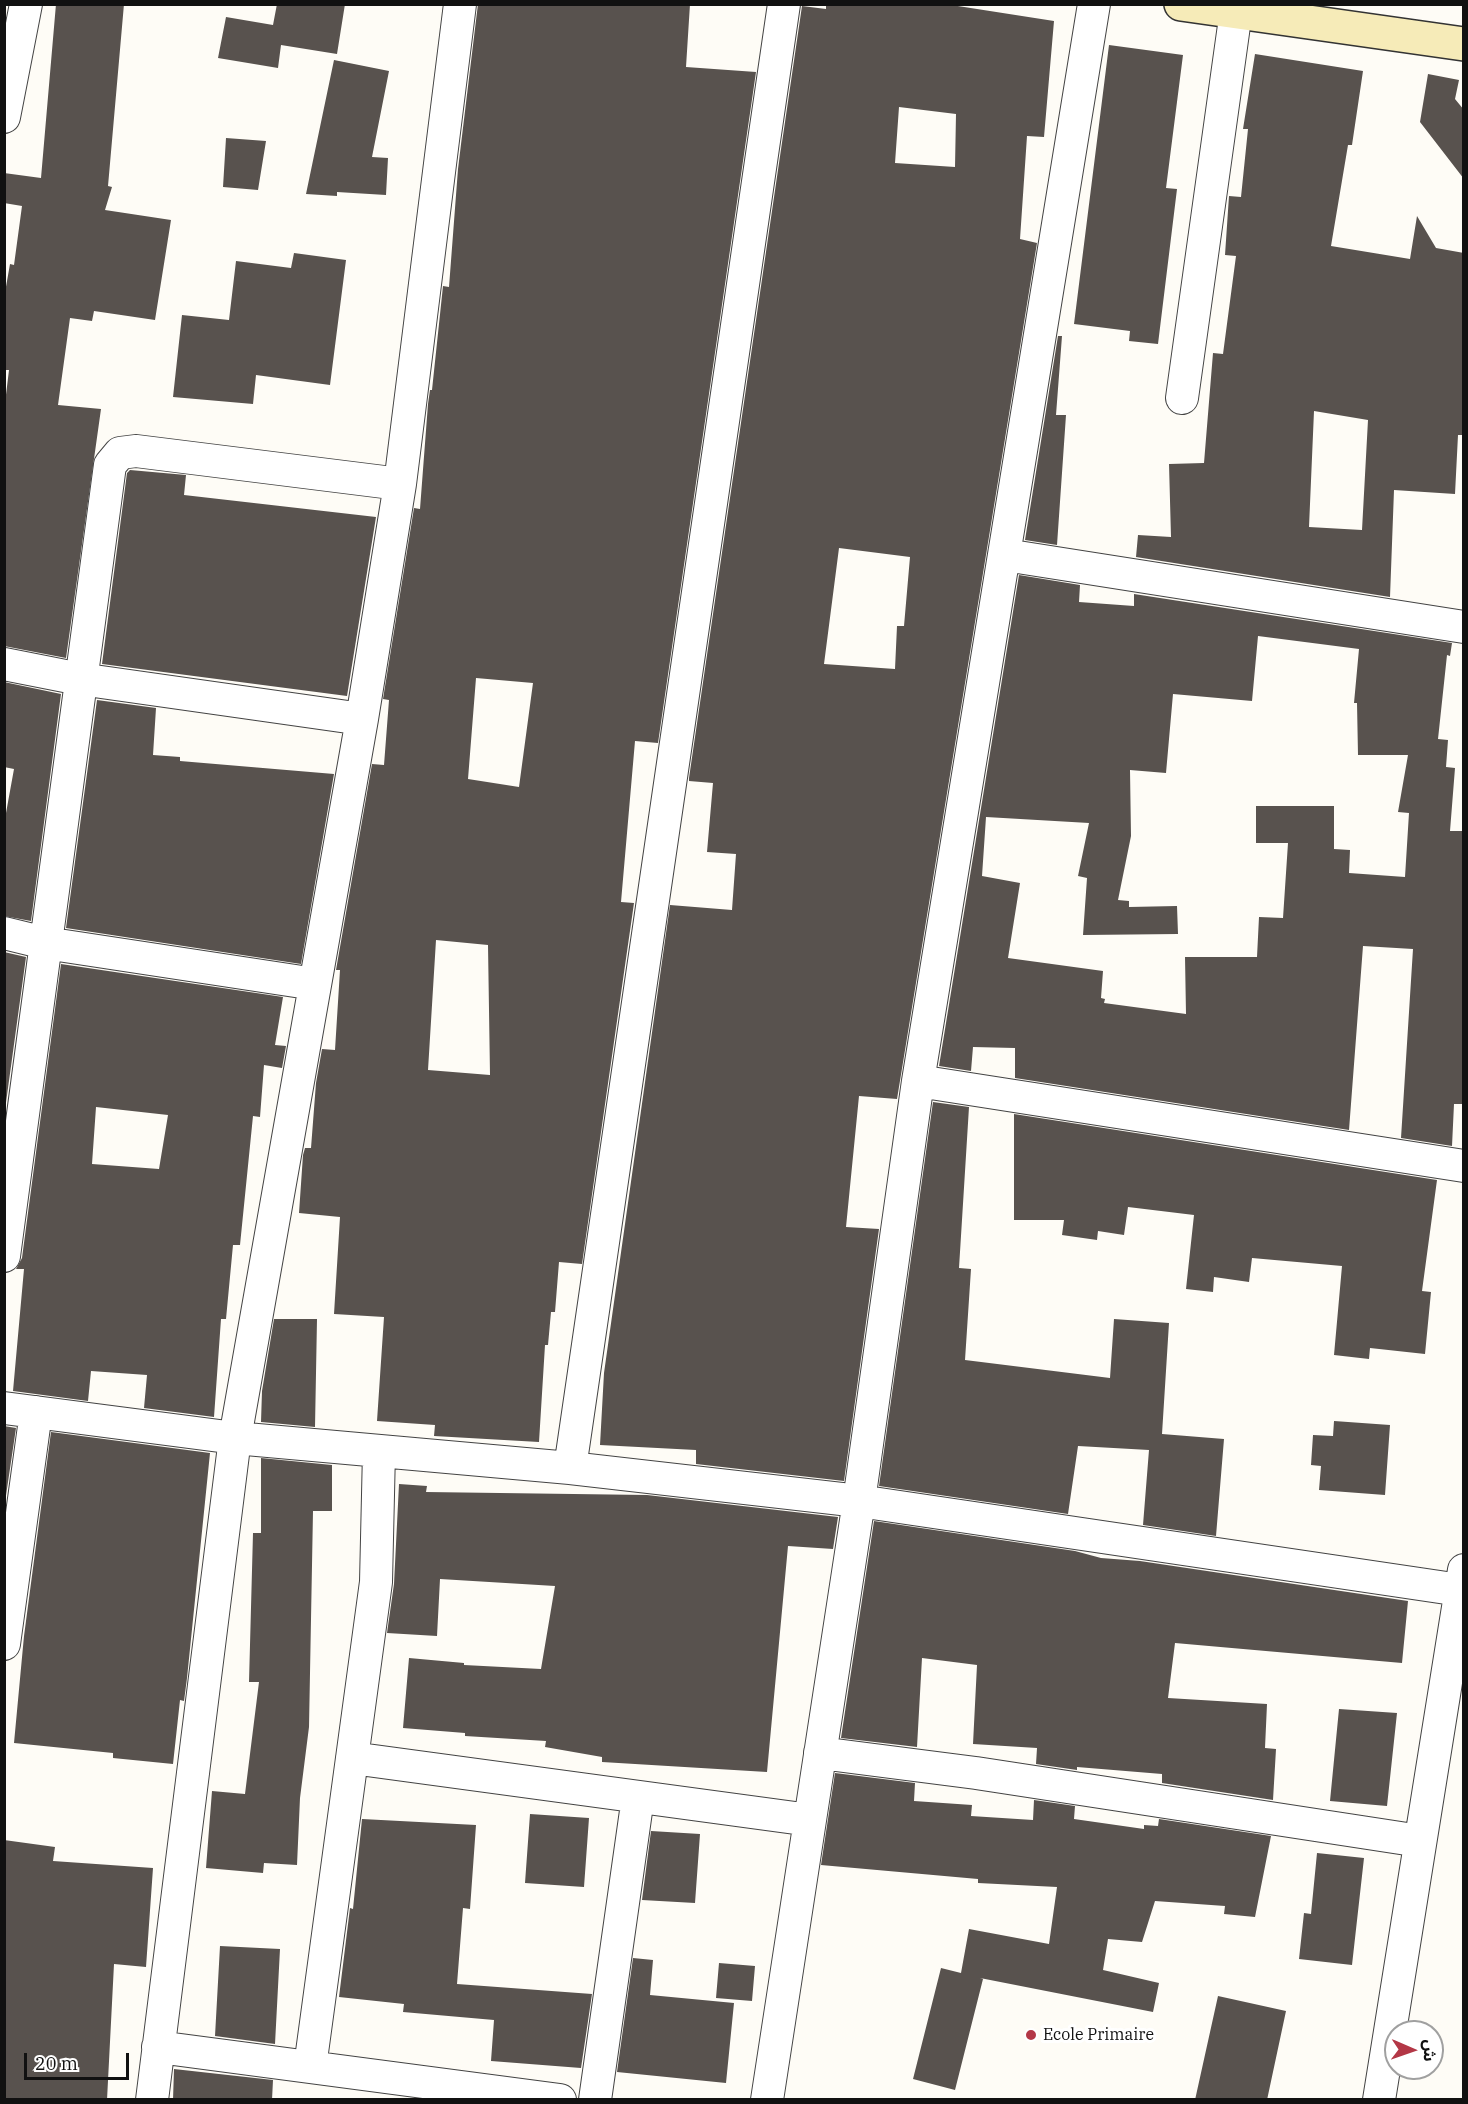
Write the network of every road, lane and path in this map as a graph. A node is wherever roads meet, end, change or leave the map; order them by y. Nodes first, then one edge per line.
1 (26, 4) edge
2 (460, 4) edge
3 (784, 4) edge
4 (1094, 4) edge
5 (1181, 4) edge
6 (1236, 8) edge
7 (1464, 44) edge
8 (4, 117) edge
9 (1182, 398) dead end
10 (400, 484) junction
11 (1005, 555) junction
12 (1464, 627) edge
13 (4, 664) edge
14 (80, 679) junction
15 (362, 719) junction
16 (4, 933) edge
17 (45, 943) junction
18 (315, 984) junction
19 (918, 1081) junction
20 (1464, 1166) edge
21 (4, 1256) edge
22 (4, 1408) edge
23 (36, 1412) junction
24 (235, 1438) junction
25 (379, 1451) junction
26 (570, 1468) junction
27 (859, 1501) junction
28 (1462, 1580) edge
29 (4, 1644) edge
30 (820, 1754) junction
31 (352, 1758) junction
32 (638, 1797) junction
33 (810, 1820) junction
34 (1420, 1841) junction
35 (158, 2047) junction
36 (310, 2067) junction
37 (152, 2100) edge
38 (560, 2100) edge
39 (595, 2100) edge
40 (766, 2100) edge
41 (1379, 2100) edge

1 - 8 street
2 - 10 street
3 - 26 street
4 - 11 street
5 - 6 street
6 - 7 street
6 - 9 street
10 - 14 street
10 - 15 street
11 - 12 street
11 - 19 street
13 - 14 street
14 - 15 street
14 - 17 street
15 - 18 street
16 - 17 street
17 - 18 street
17 - 21 street
18 - 24 street
19 - 20 street
19 - 27 street
22 - 23 street
23 - 24 street
23 - 29 street
24 - 25 street
24 - 35 street
25 - 26 street
25 - 31 street
26 - 27 street
27 - 28 street
27 - 30 street
28 - 34 street
30 - 33 street
30 - 34 street
31 - 32 street
31 - 36 street
32 - 33 street
32 - 39 street
33 - 40 street
34 - 41 street
35 - 36 street
35 - 37 street
36 - 38 street

